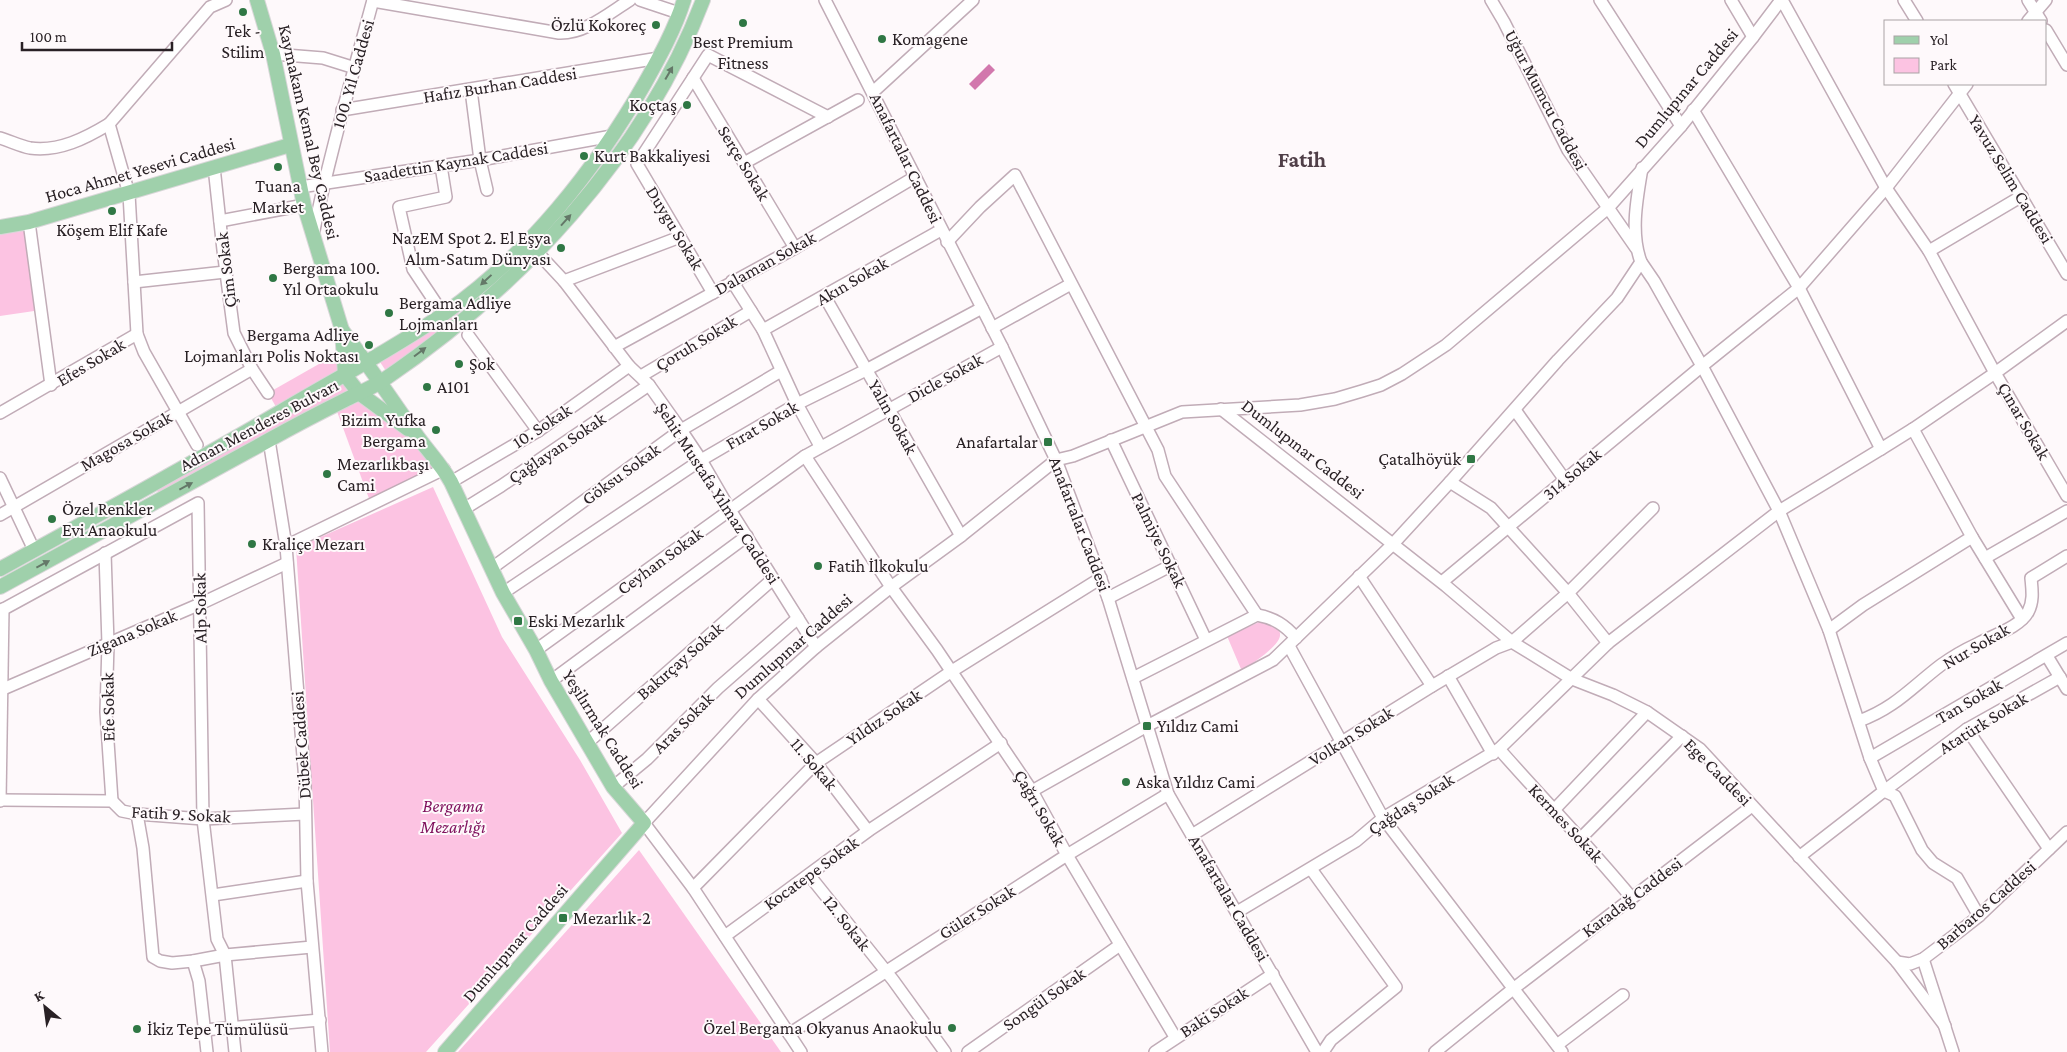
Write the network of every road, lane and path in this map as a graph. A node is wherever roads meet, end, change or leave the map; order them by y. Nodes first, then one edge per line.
1 (226, 0) edge
2 (257, 0) edge
3 (373, 0) edge
4 (630, 0) edge
5 (640, 0) edge
6 (703, 0) edge
7 (825, 0) edge
8 (973, 0) edge
9 (1491, 0) edge
10 (1600, 0) edge
11 (1731, 0) edge
12 (1781, 0) edge
13 (1904, 0) edge
14 (2028, 0) edge
15 (2046, 0) edge
16 (681, 4) edge
17 (2035, 19) edge
18 (1916, 20) edge
19 (2047, 32) edge
20 (1753, 37) junction
21 (273, 54) junction
22 (658, 58) junction
23 (2067, 65) edge
24 (355, 68) junction
25 (693, 78) junction
26 (1960, 86) edge
27 (471, 90) junction
28 (873, 92) junction
29 (858, 100) dead end
30 (342, 110) junction
31 (1694, 110) junction
32 (828, 117) junction
33 (109, 124) junction
34 (1681, 126) junction
35 (612, 136) junction
36 (0, 138) edge
37 (290, 145) junction
38 (480, 160) junction
39 (744, 163) junction
40 (441, 166) junction
41 (214, 167) junction
42 (1642, 168) junction
43 (915, 177) junction
44 (324, 182) junction
45 (300, 187) junction
46 (1886, 188) junction
47 (486, 190) dead end
48 (129, 194) junction
49 (2022, 196) junction
50 (304, 205) junction
51 (1608, 208) junction
52 (29, 222) junction
53 (220, 222) junction
54 (0, 227) edge
55 (941, 230) junction
56 (313, 235) junction
57 (680, 237) junction
58 (947, 242) junction
59 (795, 248) junction
60 (1636, 248) junction
61 (1929, 251) junction
62 (537, 252) junction
63 (1641, 262) junction
64 (226, 272) junction
65 (2067, 274) edge
66 (564, 281) junction
67 (732, 281) junction
68 (134, 282) junction
69 (1071, 284) junction
70 (1799, 288) junction
71 (713, 293) junction
72 (825, 297) junction
73 (438, 305) dead end
74 (982, 308) junction
75 (751, 310) junction
76 (2067, 321) edge
77 (992, 328) junction
78 (342, 330) junction
79 (763, 330) junction
80 (137, 334) junction
81 (468, 335) dead end
82 (614, 347) junction
83 (1002, 347) junction
84 (366, 362) junction
85 (629, 366) junction
86 (1702, 366) junction
87 (252, 369) junction
88 (866, 370) junction
89 (781, 371) junction
90 (1995, 373) junction
91 (346, 375) junction
92 (641, 376) junction
93 (381, 382) junction
94 (51, 385) junction
95 (649, 385) junction
96 (268, 393) dead end
97 (359, 393) junction
98 (797, 404) junction
99 (1221, 409) junction
100 (888, 410) junction
101 (1515, 410) junction
102 (177, 411) junction
103 (0, 413) edge
104 (1146, 426) junction
105 (1913, 429) junction
106 (681, 430) junction
107 (538, 431) junction
108 (416, 435) junction
109 (269, 440) junction
110 (1111, 440) junction
111 (197, 445) dead end
112 (820, 446) junction
113 (1881, 449) junction
114 (805, 456) junction
115 (702, 460) junction
116 (1056, 460) junction
117 (444, 469) junction
118 (0, 478) edge
119 (1565, 480) junction
120 (451, 482) junction
121 (1450, 482) junction
122 (2067, 496) edge
123 (14, 507) junction
124 (464, 508) junction
125 (1653, 508) dead end
126 (730, 510) junction
127 (1779, 511) junction
128 (2067, 511) edge
129 (0, 515) edge
130 (1508, 528) junction
131 (746, 536) junction
132 (961, 536) junction
133 (1972, 538) junction
134 (1393, 544) junction
135 (286, 546) junction
136 (34, 550) junction
137 (105, 553) junction
138 (2067, 556) edge
139 (1985, 558) junction
140 (287, 563) junction
141 (1172, 565) junction
142 (492, 568) junction
143 (0, 569) edge
144 (1359, 576) junction
145 (1101, 578) junction
146 (773, 579) junction
147 (1442, 582) junction
148 (0, 587) edge
149 (891, 588) junction
150 (1568, 593) junction
151 (503, 594) junction
152 (1108, 598) junction
153 (200, 604) junction
154 (2, 610) edge
155 (1257, 615) junction
156 (798, 618) junction
157 (2022, 619) junction
158 (1829, 630) junction
159 (1206, 640) junction
160 (1293, 642) junction
161 (1512, 642) junction
162 (1608, 643) junction
163 (2067, 643) edge
164 (108, 644) junction
165 (816, 647) junction
166 (536, 650) junction
167 (2047, 656) junction
168 (952, 671) junction
169 (1448, 676) junction
170 (2060, 677) junction
171 (1133, 678) junction
172 (1572, 678) junction
173 (550, 681) junction
174 (1432, 686) junction
175 (3, 689) junction
176 (2067, 689) edge
177 (758, 699) junction
178 (1647, 712) junction
179 (1859, 721) junction
180 (1147, 726) junction
181 (1967, 728) junction
182 (1682, 736) junction
183 (1342, 740) junction
184 (1001, 743) junction
185 (587, 744) junction
186 (1496, 752) junction
187 (1870, 758) junction
188 (816, 764) junction
189 (614, 788) junction
190 (1032, 791) junction
191 (1884, 791) junction
192 (1168, 794) junction
193 (0, 801) edge
194 (112, 801) junction
195 (1752, 806) junction
196 (1553, 811) junction
197 (137, 814) junction
198 (305, 814) junction
199 (203, 818) junction
200 (1383, 818) junction
201 (644, 823) junction
202 (868, 831) junction
203 (1192, 835) junction
204 (1581, 838) junction
205 (2065, 839) edge
206 (2049, 850) junction
207 (1067, 855) junction
208 (1799, 857) junction
209 (1311, 869) junction
210 (809, 875) junction
211 (307, 881) junction
212 (693, 888) junction
213 (213, 895) junction
214 (1631, 897) junction
215 (1237, 912) junction
216 (1979, 916) junction
217 (725, 936) junction
218 (1120, 945) junction
219 (312, 947) junction
220 (225, 955) junction
221 (1923, 959) junction
222 (193, 961) junction
223 (1897, 962) junction
224 (885, 971) junction
225 (1273, 974) junction
226 (1513, 989) junction
227 (1623, 995) dead end
228 (320, 1020) junction
229 (231, 1026) junction
230 (1945, 1026) junction
231 (204, 1030) junction
232 (789, 1034) junction
233 (1172, 1044) edge
234 (1559, 1049) edge
235 (207, 1052) edge
236 (235, 1052) edge
237 (322, 1052) edge
238 (444, 1052) edge
239 (801, 1052) edge
240 (945, 1052) edge
241 (968, 1052) edge
242 (1155, 1052) edge
243 (1317, 1052) edge
244 (1323, 1052) edge
245 (1435, 1052) edge
246 (1953, 1052) edge

1 - 33 street
2 - 21 main road, Kaymakam Kemal Bey Caddesi
3 - 4 street
3 - 24 street, 100. Yıl Caddesi
5 - 16 street
62 -> 6 main road, Adnan Menderes Bulvarı
7 - 28 street, Anafartalar Caddesi
8 - 28 street
9 - 51 street, Uğur Mumcu Caddesi
10 - 34 street
11 - 20 street
12 - 20 street, Dumlupınar Caddesi
12 - 46 street, Çınar Sokak
13 - 18 street
14 - 17 street
15 - 17 street
16 - 22 main road, Adnan Menderes Bulvarı
19 - 23 street
20 - 31 street, Dumlupınar Caddesi
21 - 24 street
21 - 37 main road, Kaymakam Kemal Bey Caddesi
22 - 27 street, Hafız Burhan Caddesi
22 - 35 main road, Adnan Menderes Bulvarı
24 - 30 street, 100. Yıl Caddesi
25 - 32 street
25 - 39 street, Serçe Sokak
25 - 57 street, Duygu Sokak
26 - 46 street, 314 Sokak
26 - 49 street, Yavuz Selim Caddesi
27 - 30 street, Hafız Burhan Caddesi
27 - 38 street
28 - 43 street, Anafartalar Caddesi
29 - 32 street
30 - 44 street, 100. Yıl Caddesi
31 - 34 street, Dumlupınar Caddesi
31 - 70 street
32 - 39 street
33 - 36 street
33 - 48 street, Efes Sokak
34 - 42 street, Dumlupınar Caddesi
35 - 38 street, Saadettin Kaynak Caddesi
35 -> 84 main road, Adnan Menderes Bulvarı
37 - 41 main road, Hoca Ahmet Yesevi Caddesi
37 - 45 main road, Kaymakam Kemal Bey Caddesi
38 - 40 street, Saadettin Kaynak Caddesi
38 - 47 street
39 - 59 street, Serçe Sokak
40 - 44 street, Saadettin Kaynak Caddesi
40 - 73 street
41 - 48 main road, Hoca Ahmet Yesevi Caddesi
41 - 53 street, Çim Sokak
42 - 51 street
42 - 60 street, Dumlupınar Caddesi
43 - 55 street, Anafartalar Caddesi
43 - 59 street, Dalaman Sokak
44 - 45 street, Saadettin Kaynak Caddesi
44 - 56 street, 100. Yıl Caddesi
45 - 50 main road, Kaymakam Kemal Bey Caddesi
46 - 61 street, Çınar Sokak
46 - 70 street, 314 Sokak
48 - 52 main road, Hoca Ahmet Yesevi Caddesi
48 - 68 street, Efes Sokak
49 - 61 street
49 - 65 street, Yavuz Selim Caddesi
50 - 53 street
50 - 56 main road, Kaymakam Kemal Bey Caddesi
51 - 60 street, Uğur Mumcu Caddesi
51 - 99 street
52 - 54 main road, Hoca Ahmet Yesevi Caddesi
52 - 94 street
53 - 64 street, Çim Sokak
55 - 58 street, Anafartalar Caddesi
55 - 72 street, Akın Sokak
56 - 78 main road, Kaymakam Kemal Bey Caddesi
57 - 66 street
57 - 71 street, Duygu Sokak
58 - 69 street
58 - 74 street, Anafartalar Caddesi
59 - 67 street, Dalaman Sokak
60 - 63 street, Dumlupınar Caddesi
61 - 90 street, Çınar Sokak
62 - 66 street, Şehit Mustafa Yılmaz Caddesi
93 -> 62 main road, Adnan Menderes Bulvarı
63 - 86 street, Dumlupınar Caddesi
63 - 101 street
64 - 68 street
64 - 87 street, Çim Sokak
66 - 82 street, Şehit Mustafa Yılmaz Caddesi
67 - 71 street, Dalaman Sokak
67 - 75 street
68 - 80 street, Efes Sokak
69 - 77 street
69 - 104 street
70 - 86 street, 314 Sokak
70 - 113 street
71 - 82 street, Dalaman Sokak
72 - 79 street, Akın Sokak
72 - 88 street, Yalın Sokak
74 - 77 street, Anafartalar Caddesi
74 - 88 street, Fırat Sokak
75 - 79 street
75 - 92 street, Çoruh Sokak
76 - 90 street, Çağdaş Sokak
77 - 83 street, Anafartalar Caddesi
78 - 84 main road, Kaymakam Kemal Bey Caddesi
78 - 91 main road, Kaymakam Kemal Bey Caddesi
79 - 89 street
80 - 94 street, Efes Sokak
80 - 102 street
81 - 107 street
82 - 85 street, Şehit Mustafa Yılmaz Caddesi
83 - 100 street, Dicle Sokak
83 - 116 street, Anafartalar Caddesi
84 - 91 main road, Adnan Menderes Bulvarı
84 - 93 main road, Kaymakam Kemal Bey Caddesi
85 - 92 street, Şehit Mustafa Yılmaz Caddesi
85 - 107 street, 10. Sokak
86 - 119 street, 314 Sokak
86 - 127 street, Dumlupınar Caddesi
87 - 96 street, Çim Sokak
87 - 102 street, Magosa Sokak
88 - 98 street, Fırat Sokak
88 - 100 street, Yalın Sokak
89 - 98 street
89 - 106 street, Göksu Sokak
90 - 105 street, Çağdaş Sokak
90 - 122 street, Çınar Sokak
91 - 97 main road
91 - 136 main road, Adnan Menderes Bulvarı
92 - 95 street, Şehit Mustafa Yılmaz Caddesi
93 - 97 main road, Adnan Menderes Bulvarı
93 - 108 main road, Yeşilırmak Caddesi
94 - 103 street, Efes Sokak
95 - 106 street, Şehit Mustafa Yılmaz Caddesi
95 - 124 street, Çağlayan Sokak
97 - 108 main road, Yeşilırmak Caddesi
97 - 109 main road, Adnan Menderes Bulvarı
98 - 112 street
98 - 115 street, Fırat Sokak
99 - 104 street, Dumlupınar Caddesi
99 - 134 street, Dumlupınar Caddesi
100 - 112 street, Ceyhan Sokak
100 - 132 street, Yalın Sokak
101 - 119 street
101 - 121 street
102 - 111 street
102 - 123 street, Magosa Sokak
104 - 110 street, Dumlupınar Caddesi
104 - 155 street
105 - 113 street, Çağdaş Sokak
105 - 133 street
106 - 115 street, Şehit Mustafa Yılmaz Caddesi
106 - 142 street, Göksu Sokak
107 - 120 street, 10. Sokak
108 - 117 main road, Yeşilırmak Caddesi
109 - 135 street, Dübek Caddesi
148 -> 109 main road, Adnan Menderes Bulvarı
110 - 116 street, Dumlupınar Caddesi
110 - 141 street, Palmiye Sokak
112 - 114 street, Ceyhan Sokak
113 - 127 street, Çağdaş Sokak
114 - 126 street, Ceyhan Sokak
114 - 149 street, Çağrı Sokak
115 - 126 street, Şehit Mustafa Yılmaz Caddesi
115 - 151 street, Fırat Sokak
116 - 132 street, Dumlupınar Caddesi
116 - 145 street, Anafartalar Caddesi
117 - 120 main road, Yeşilırmak Caddesi
117 - 135 street
118 - 123 street
119 - 130 street, 314 Sokak
120 - 124 main road, Yeşilırmak Caddesi
121 - 130 street
121 - 134 street
123 - 129 street, Magosa Sokak
123 - 136 street
124 - 142 main road, Yeşilırmak Caddesi
125 - 150 street, Volkan Sokak
126 - 131 street, Şehit Mustafa Yılmaz Caddesi
126 - 166 street, Ceyhan Sokak
127 - 158 street, Dumlupınar Caddesi
127 - 162 street, Çağdaş Sokak
128 - 139 street
130 - 147 street, 314 Sokak
130 - 150 street
131 - 146 street, Şehit Mustafa Yılmaz Caddesi
131 - 173 street
132 - 149 street, Dumlupınar Caddesi
133 - 139 street
133 - 158 street
134 - 144 street
134 - 147 street, Ege Caddesi
135 - 140 street, Dübek Caddesi
136 - 143 main road, Adnan Menderes Bulvarı
137 - 153 street, Alp Sokak
137 - 154 street
137 - 164 street, Efe Sokak
138 - 157 street, Nur Sokak
139 - 157 street
140 - 153 street, Zigana Sokak
140 - 198 street, Dübek Caddesi
141 - 152 street
141 - 159 street, Palmiye Sokak
142 - 151 main road, Yeşilırmak Caddesi
144 - 160 street
144 - 174 street
145 - 152 street, Anafartalar Caddesi
145 - 168 street, Yıldız Sokak
146 - 156 street, Şehit Mustafa Yılmaz Caddesi
146 - 185 street, Bakırçay Sokak
147 - 161 street, Ege Caddesi
149 - 165 street, Dumlupınar Caddesi
149 - 168 street, Çağrı Sokak
150 - 161 street, Volkan Sokak
150 - 162 street
151 - 166 main road, Yeşilırmak Caddesi
152 - 171 street, Anafartalar Caddesi
153 - 164 street, Zigana Sokak
153 - 199 street, Alp Sokak
154 - 175 street
155 - 159 street
155 - 160 street
156 - 165 street, Şehit Mustafa Yılmaz Caddesi
156 - 189 street, Aras Sokak
157 - 179 street, Nur Sokak
158 - 179 street, Dumlupınar Caddesi
159 - 171 street
160 - 180 street
160 - 183 street
161 - 169 street, Volkan Sokak
161 - 172 street, Ege Caddesi
162 - 172 street, Çağdaş Sokak
163 - 167 street, Tan Sokak
164 - 175 street, Zigana Sokak
164 - 194 street, Efe Sokak
165 - 177 street, Dumlupınar Caddesi
166 - 173 main road, Yeşilırmak Caddesi
167 - 170 street
167 - 187 street, Tan Sokak
168 - 184 street, Çağrı Sokak
168 - 188 street, Yıldız Sokak
169 - 174 street, Volkan Sokak
169 - 186 street, Kermes Sokak
170 - 176 street
170 - 181 street, Atatürk Sokak
171 - 180 street, Anafartalar Caddesi
172 - 178 street, Ege Caddesi
172 - 186 street, Çağdaş Sokak
173 - 185 main road, Yeşilırmak Caddesi
174 - 183 street, Volkan Sokak
175 - 193 street
177 - 188 street, 11. Sokak
177 - 201 street, Dumlupınar Caddesi
178 - 182 street, Ege Caddesi
178 - 196 street
179 - 187 street, Dumlupınar Caddesi
180 - 190 street
180 - 192 street, Anafartalar Caddesi
181 - 191 street, Atatürk Sokak
181 - 206 street
182 - 195 street, Ege Caddesi
182 - 204 street
183 - 200 street
183 - 203 street, Volkan Sokak
184 - 190 street, Çağrı Sokak
184 - 202 street, Kocatepe Sokak
185 - 189 main road, Yeşilırmak Caddesi
186 - 196 street, Kermes Sokak
186 - 200 street, Çağdaş Sokak
187 - 191 street, Dumlupınar Caddesi
188 - 202 street, 11. Sokak
188 - 212 street, Yıldız Sokak
189 - 201 main road, Yeşilırmak Caddesi
190 - 207 street, Çağrı Sokak
191 - 208 street, Atatürk Sokak
191 - 216 street
192 - 203 street, Anafartalar Caddesi
192 - 207 street, Güler Sokak
193 - 194 street, Fatih 9. Sokak
194 - 197 street, Fatih 9. Sokak
195 - 208 street, Ege Caddesi
195 - 214 street, Karadağ Caddesi
196 - 204 street, Kermes Sokak
197 - 199 street, Fatih 9. Sokak
197 - 222 street
198 - 199 street, Fatih 9. Sokak
198 - 211 street, Dübek Caddesi
199 - 213 street, Alp Sokak
200 - 209 street, Çağdaş Sokak
200 - 226 street
201 - 212 street, Yeşilırmak Caddesi
201 - 238 main road, Dumlupınar Caddesi
202 - 210 street, Kocatepe Sokak
203 - 215 street, Anafartalar Caddesi
204 - 214 street, Kermes Sokak
205 - 206 street, Barbaros Caddesi
206 - 216 street, Barbaros Caddesi
207 - 218 street, Çağrı Sokak
207 - 224 street, Güler Sokak
208 - 223 street, Ege Caddesi
209 - 215 street, Çağdaş Sokak
209 - 244 street
210 - 217 street, Kocatepe Sokak
210 - 224 street, 12. Sokak
211 - 213 street
211 - 219 street, Dübek Caddesi
212 - 217 street, Yeşilırmak Caddesi
213 - 220 street, Alp Sokak
214 - 226 street, Karadağ Caddesi
215 - 225 street, Anafartalar Caddesi
216 - 221 street, Barbaros Caddesi
217 - 232 street, Yeşilırmak Caddesi
218 - 233 street, Çağrı Sokak
218 - 241 street, Songül Sokak
219 - 220 street
219 - 228 street, Dübek Caddesi
220 - 222 street
220 - 229 street, Alp Sokak
221 - 223 street, Barbaros Caddesi
221 - 230 street, Ege Caddesi
222 - 231 street
223 - 230 street, Ege Caddesi
224 - 232 street, Güler Sokak
224 - 240 street, 12. Sokak
225 - 233 street, Baki Sokak
225 - 243 street, Anafartalar Caddesi
226 - 234 street
226 - 245 street, Karadağ Caddesi
227 - 234 street
228 - 229 street
228 - 237 street, Dübek Caddesi
229 - 231 street
229 - 236 street, Alp Sokak
230 - 246 street, Ege Caddesi
231 - 235 street
232 - 239 street, Yeşilırmak Caddesi
233 - 242 street, Baki Sokak

